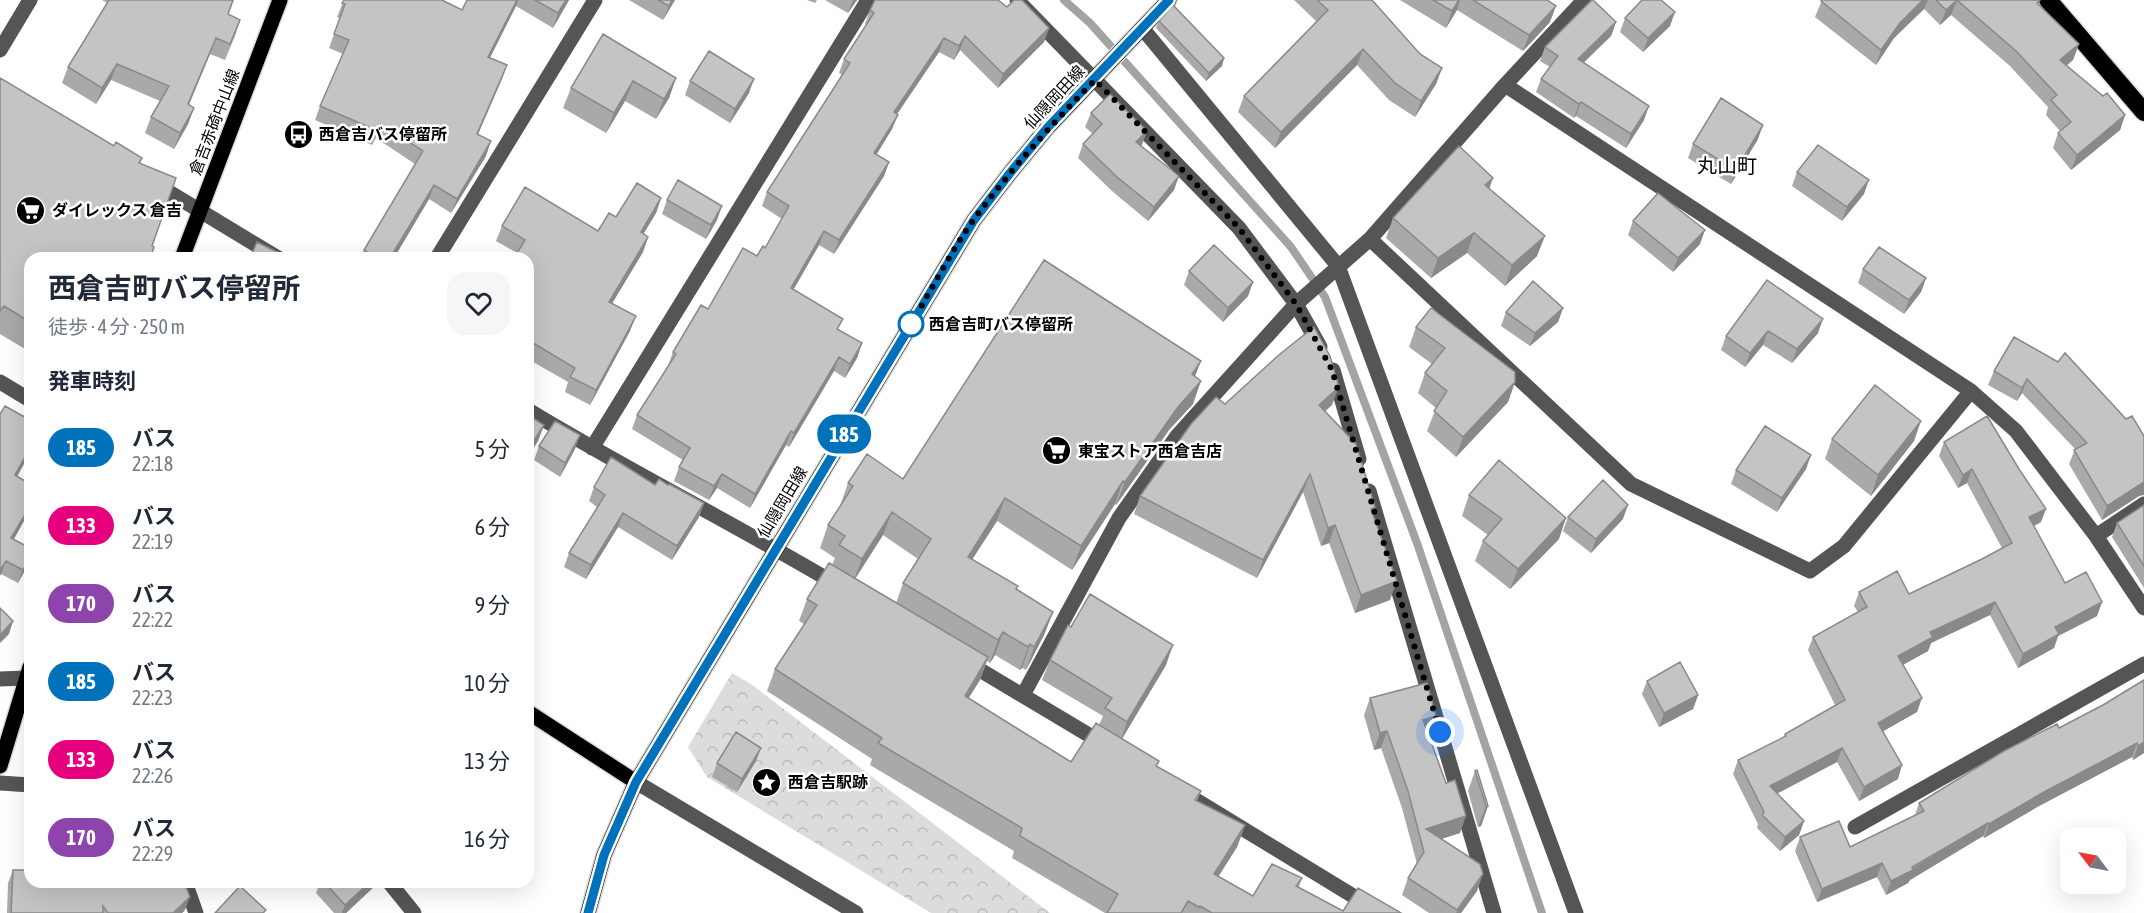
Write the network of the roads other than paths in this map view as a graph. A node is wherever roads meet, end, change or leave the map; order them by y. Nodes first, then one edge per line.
1 (30, 0) edge
2 (280, 0) edge
3 (595, 0) edge
4 (868, 0) edge
5 (1017, 0) edge
6 (1169, 0) edge
7 (1584, 0) edge
8 (2048, 0) edge
9 (1139, 33) junction
10 (0, 50) edge
11 (1099, 75) junction
12 (1505, 85) junction
13 (2144, 112) edge
14 (140, 174) edge
15 (199, 210) junction
16 (1370, 239) junction
17 (184, 252) edge
18 (268, 252) edge
19 (440, 252) edge
20 (1338, 266) junction
21 (1296, 304) junction
22 (0, 382) edge
23 (1971, 391) junction
24 (24, 396) edge
25 (534, 414) edge
26 (592, 448) junction
27 (2144, 504) edge
28 (2096, 536) junction
29 (775, 548) junction
30 (855, 595) edge
31 (2144, 608) edge
32 (954, 654) edge
33 (2144, 664) edge
34 (24, 674) edge
35 (0, 679) edge
36 (24, 686) edge
37 (1023, 695) junction
38 (534, 716) edge
39 (1115, 751) edge
40 (0, 766) edge
41 (636, 782) junction
42 (1166, 782) edge
43 (0, 783) edge
44 (24, 785) edge
45 (1855, 827) dead end
46 (187, 888) edge
47 (394, 888) edge
48 (196, 913) edge
49 (414, 913) edge
50 (588, 913) edge
51 (856, 913) edge
52 (1381, 913) edge
53 (1494, 913) edge
54 (1576, 913) edge

1 - 10 street
2 - 15 main road, 倉吉赤碕中山線
3 - 19 street
4 - 26 street
5 - 11 street
6 - 9 main road, 仙隠岡田線
7 - 12 street
8 - 13 highway
9 - 11 main road, 仙隠岡田線
9 - 20 street
11 - 21 street
11 - 29 main road, 仙隠岡田線
12 - 16 street
12 - 23 street
14 - 15 street
15 - 17 main road, 倉吉赤碕中山線
15 - 18 street
16 - 20 street
16 - 23 street
20 - 21 street
20 - 54 street
21 - 37 street
21 - 53 street
22 - 24 street
23 - 28 street
25 - 26 street
26 - 29 street
27 - 28 street
28 - 31 street
29 - 30 street
29 - 41 main road, 仙隠岡田線
32 - 37 street
33 - 45 street
34 - 35 street
36 - 40 main road
37 - 39 street
38 - 41 main road
41 - 50 main road, 仙隠岡田線
41 - 51 street
42 - 52 street
43 - 44 street
46 - 48 street
47 - 49 street

